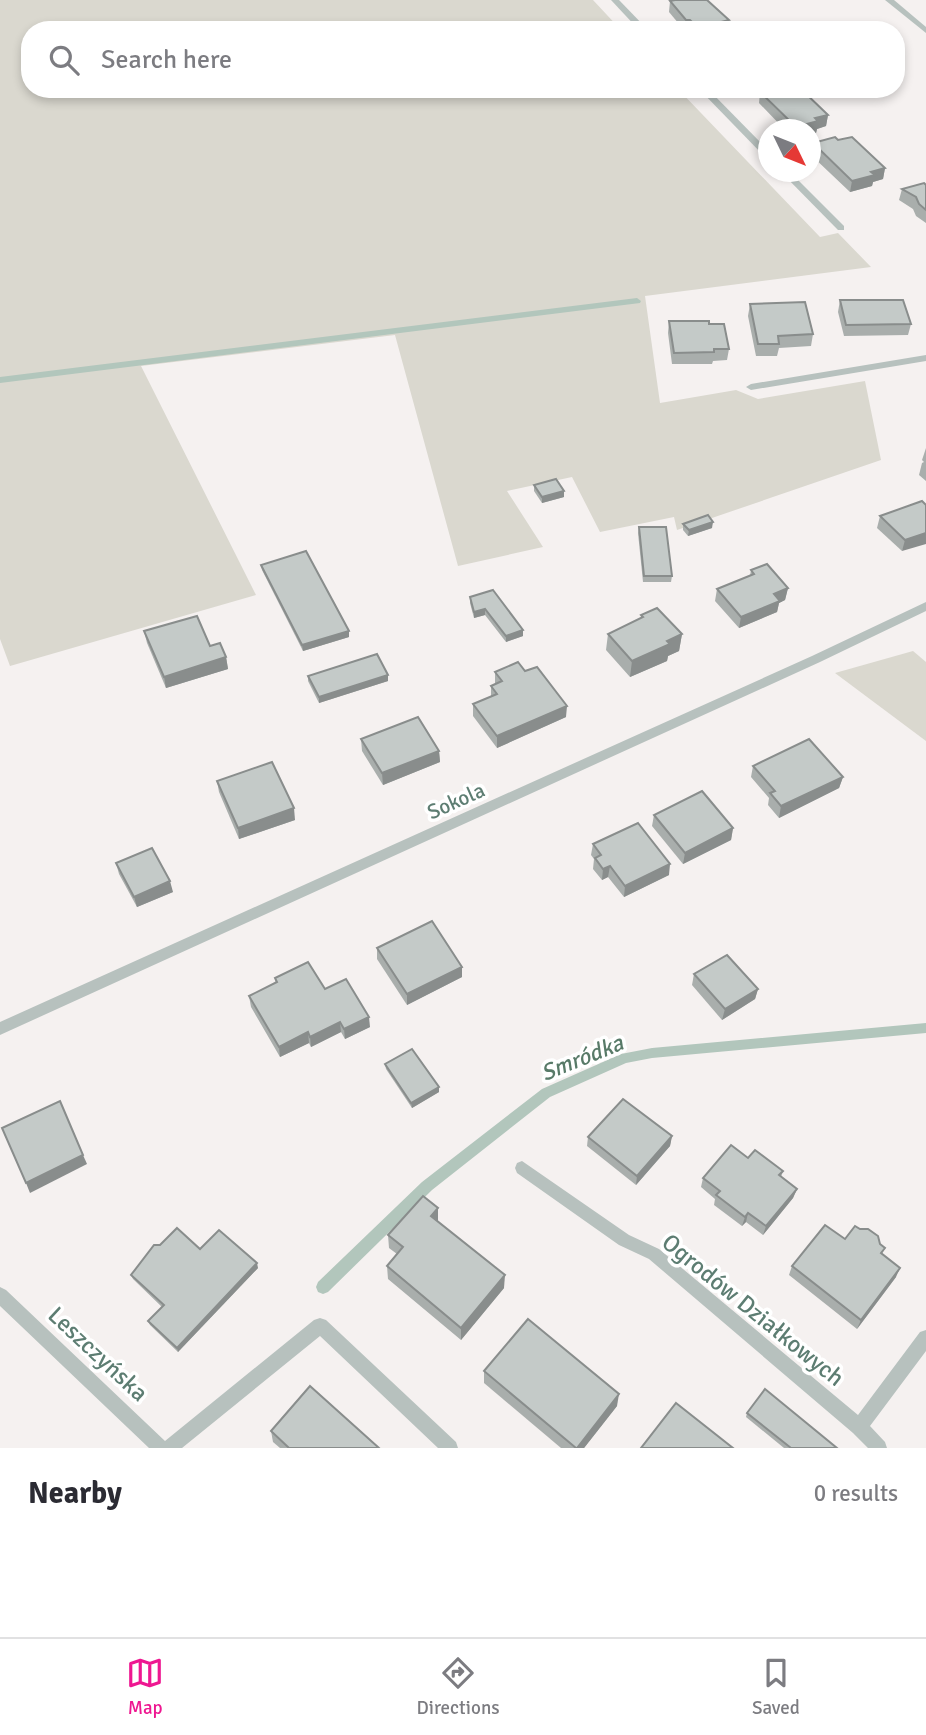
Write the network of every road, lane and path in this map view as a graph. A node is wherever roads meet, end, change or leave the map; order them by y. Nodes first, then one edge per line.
1 (614, 0) edge
2 (889, 0) edge
3 (635, 21) edge
4 (926, 31) edge
5 (712, 98) edge
6 (758, 145) edge
7 (795, 182) edge
8 (841, 228) dead end
9 (926, 358) edge
10 (751, 387) dead end
11 (926, 606) edge
12 (0, 1029) edge
13 (522, 1168) dead end
14 (0, 1295) edge
15 (926, 1338) edge
16 (859, 1427) junction
17 (162, 1448) edge
18 (169, 1448) edge
19 (450, 1448) edge
20 (879, 1448) edge

1 - 3 street
2 - 4 street
5 - 6 street
7 - 8 street
9 - 10 street
11 - 12 street, Sokola
13 - 16 street, Ogrodów Działkowych
14 - 17 street, Leszczyńska
15 - 16 street
16 - 20 street, Ogrodów Działkowych
18 - 19 street

